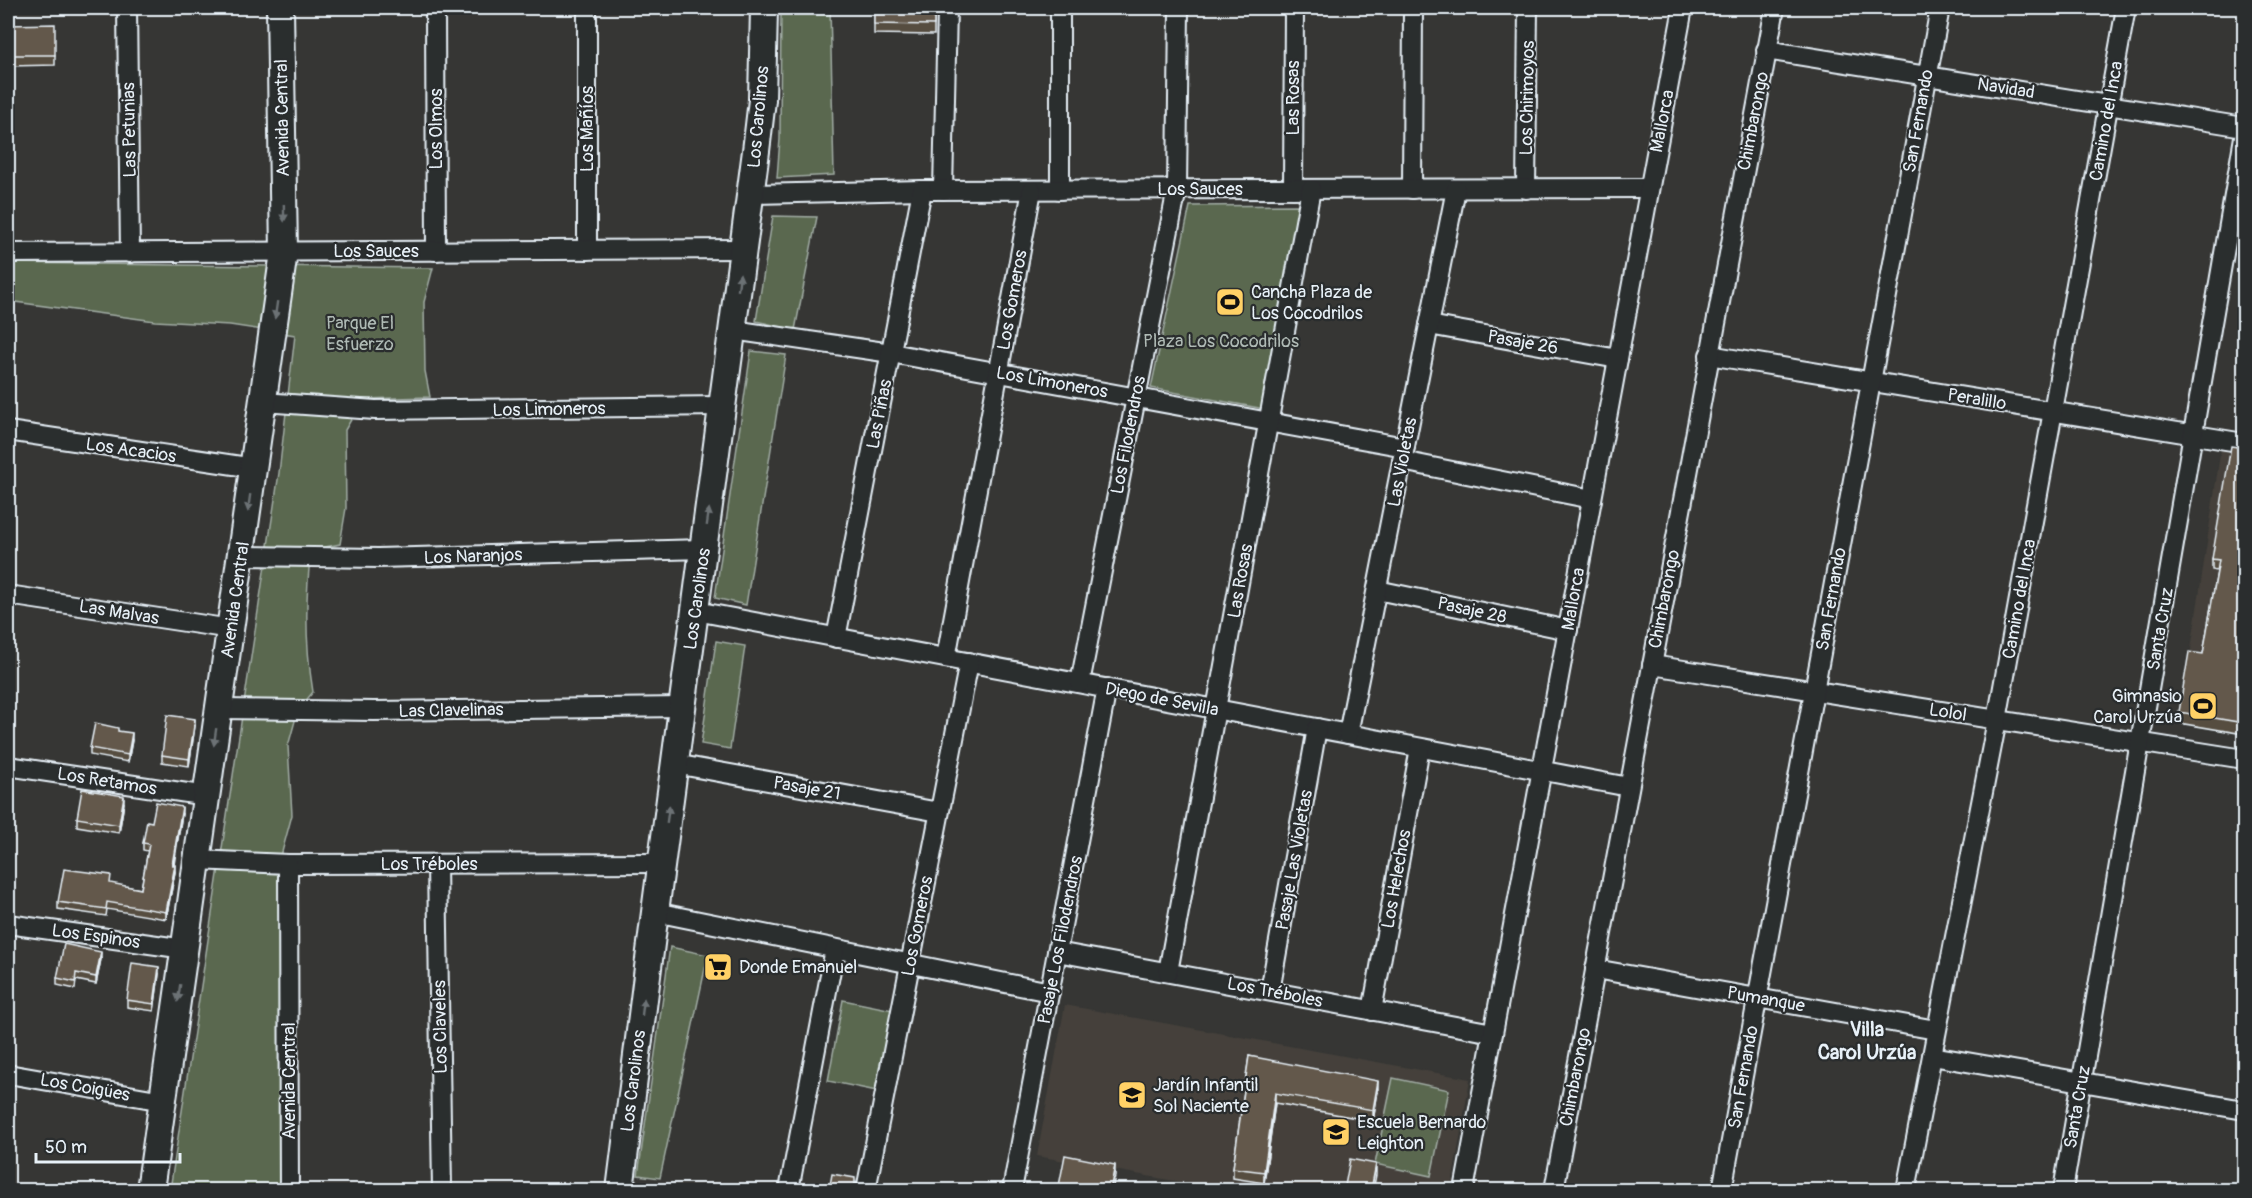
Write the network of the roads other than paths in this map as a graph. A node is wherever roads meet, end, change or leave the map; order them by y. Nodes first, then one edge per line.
1 (127, 8) edge
2 (280, 8) edge
3 (435, 8) edge
4 (587, 8) edge
5 (764, 8) edge
6 (947, 8) edge
7 (1060, 8) edge
8 (1179, 8) edge
9 (1294, 8) edge
10 (1413, 8) edge
11 (1528, 8) edge
12 (1683, 8) edge
13 (1775, 8) edge
14 (1940, 8) edge
15 (2126, 8) edge
16 (1766, 50) junction
17 (1927, 75) junction
18 (2110, 104) junction
19 (2244, 127) edge
20 (2244, 137) edge
21 (1649, 188) junction
22 (1177, 189) junction
23 (1302, 189) junction
24 (1412, 189) junction
25 (1456, 189) junction
26 (1526, 189) junction
27 (922, 190) junction
28 (943, 190) junction
29 (1032, 190) junction
30 (1060, 190) junction
31 (751, 194) junction
32 (744, 249) junction
33 (587, 250) junction
34 (436, 251) junction
35 (284, 252) junction
36 (8, 253) edge
37 (130, 253) junction
38 (1429, 326) junction
39 (733, 330) junction
40 (891, 353) junction
41 (1709, 355) junction
42 (1618, 359) junction
43 (999, 373) junction
44 (1870, 381) junction
45 (1136, 398) junction
46 (263, 402) junction
47 (723, 406) junction
48 (2052, 412) junction
49 (1269, 422) junction
50 (8, 431) edge
51 (2193, 435) junction
52 (2244, 443) edge
53 (1404, 454) junction
54 (254, 468) junction
55 (1592, 500) junction
56 (704, 549) junction
57 (241, 556) junction
58 (1377, 590) junction
59 (8, 595) edge
60 (696, 611) junction
61 (231, 628) junction
62 (1568, 630) junction
63 (836, 638) junction
64 (946, 658) junction
65 (969, 662) junction
66 (1652, 665) junction
67 (1080, 683) junction
68 (1107, 688) junction
69 (1814, 691) junction
70 (683, 707) junction
71 (219, 709) junction
72 (1216, 709) junction
73 (1997, 720) junction
74 (1317, 728) junction
75 (1348, 734) junction
76 (2140, 742) junction
77 (1420, 748) junction
78 (2244, 759) edge
79 (675, 764) junction
80 (8, 766) edge
81 (1542, 770) junction
82 (1629, 787) junction
83 (207, 796) junction
84 (939, 812) junction
85 (197, 860) junction
86 (661, 863) junction
87 (288, 864) junction
88 (437, 864) junction
89 (654, 912) junction
90 (8, 924) edge
91 (185, 949) junction
92 (835, 949) junction
93 (1057, 952) junction
94 (910, 964) junction
95 (1595, 969) junction
96 (1168, 972) junction
97 (1270, 992) junction
98 (1050, 993) junction
99 (1758, 998) junction
100 (1372, 1011) junction
101 (1936, 1030) junction
102 (1493, 1033) junction
103 (1932, 1056) junction
104 (8, 1074) edge
105 (2082, 1082) junction
106 (163, 1101) junction
107 (2244, 1110) edge
108 (150, 1191) edge
109 (289, 1191) edge
110 (442, 1191) edge
111 (620, 1191) edge
112 (789, 1191) edge
113 (866, 1191) edge
114 (1012, 1191) edge
115 (1464, 1191) edge
116 (1554, 1191) edge
117 (1722, 1191) edge
118 (1906, 1191) edge
119 (2063, 1191) edge

1 - 37 street, Las Petunias
2 -> 35 street, Avenida Central
3 - 34 street, Los Olmos
4 - 33 street, Los Mañíos
5 - 31 street, Los Carolinos
6 - 28 street
7 - 30 street
8 - 22 street, Los Filodendros
9 - 23 street, Las Rosas
10 - 24 street
11 - 26 street, Los Chirimoyos
12 - 21 street, Mallorca
13 - 16 street, Chimbarongo
14 - 17 street, San Fernando
15 - 18 street, Camino del Inca
16 - 17 street, Navidad
16 - 41 street, Chimbarongo
17 - 18 street, Navidad
17 - 44 street, San Fernando
18 - 19 street, Navidad
18 - 48 street, Camino del Inca
20 - 51 street, Santa Cruz
21 - 26 street, Los Sauces
21 - 42 street, Mallorca
22 - 23 street, Los Sauces
22 - 30 street, Los Sauces
22 - 45 street, Los Filodendros
23 - 24 street, Los Sauces
23 - 49 street, Las Rosas
24 - 25 street, Los Sauces
25 - 26 street, Los Sauces
25 - 38 street, Las Violetas
27 - 28 street, Los Sauces
27 - 31 street, Los Sauces
27 - 40 street, Las Piñas
28 - 29 street, Los Sauces
29 - 30 street, Los Sauces
29 - 43 street, Los Gomeros
31 - 32 street, Los Carolinos
32 - 33 street, Los Sauces
39 -> 32 street, Los Carolinos
33 - 34 street, Los Sauces
34 - 35 street, Los Sauces
35 - 37 street, Los Sauces
35 -> 46 street, Avenida Central
36 - 37 street, Los Sauces
38 - 42 street, Pasaje 26
38 - 53 street, Las Violetas
39 - 40 street, Los Limoneros
39 - 47 street, Los Carolinos
40 - 43 street, Los Limoneros
40 - 63 street, Las Piñas
41 - 44 street, Peralillo
41 - 66 street, Chimbarongo
42 - 55 street, Mallorca
43 - 45 street, Los Limoneros
43 - 64 street, Los Gomeros
44 - 48 street, Peralillo
44 - 69 street, San Fernando
45 - 49 street, Los Limoneros
45 - 67 street, Los Filodendros
46 - 47 street, Los Limoneros
46 - 54 street, Avenida Central
56 -> 47 street, Los Carolinos
48 - 51 street, Peralillo
48 - 73 street, Camino del Inca
49 - 53 street, Los Limoneros
49 - 72 street, Las Rosas
50 - 54 street, Los Acacios
51 - 52 street, Peralillo
51 - 76 street, Santa Cruz
53 - 55 street, Los Limoneros
53 - 58 street, Las Violetas
54 -> 57 street, Avenida Central
55 - 62 street, Mallorca
56 - 57 street, Los Naranjos
56 - 60 street, Los Carolinos
57 - 61 street, Avenida Central
58 - 62 street, Pasaje 28
58 - 75 street, Las Violetas
59 - 61 street, Las Malvas
60 - 63 street, Diego de Sevilla
60 - 70 street, Los Carolinos
61 - 71 street, Avenida Central
62 - 81 street, Mallorca
63 - 64 street, Diego de Sevilla
64 - 65 street, Diego de Sevilla
65 - 67 street, Diego de Sevilla
65 - 84 street, Los Gomeros
66 - 69 street, Lolol
66 - 82 street, Chimbarongo
67 - 68 street, Diego de Sevilla
68 - 72 street, Diego de Sevilla
68 - 93 street, Pasaje Los Filodendros
69 - 73 street, Lolol
69 - 99 street, San Fernando
70 - 71 street, Las Clavelinas
70 - 79 street, Los Carolinos
71 -> 83 street, Avenida Central
72 - 74 street, Diego de Sevilla
72 - 96 street, Las Rosas
73 - 76 street, Lolol
73 - 101 street, Camino del Inca
74 - 75 street, Diego de Sevilla
74 - 97 street, Pasaje Las Violetas
75 - 77 street, Diego de Sevilla
76 - 78 street, Lolol
76 - 105 street, Santa Cruz
77 - 81 street, Diego de Sevilla
77 - 100 street, Los Helechos
79 - 84 street, Pasaje 21
86 -> 79 street, Los Carolinos
80 - 83 street, Los Retamos
81 - 82 street, Diego de Sevilla
81 - 102 street, Mallorca
82 - 95 street, Chimbarongo
83 - 85 street, Avenida Central
84 - 94 street, Los Gomeros
85 - 87 street, Los Tréboles
85 - 91 street, Avenida Central
86 - 88 street, Los Tréboles
86 - 89 street, Los Carolinos
87 - 88 street, Los Tréboles
87 - 109 street, Avenida Central
88 - 110 street, Los Claveles
89 - 92 street
111 -> 89 street, Los Carolinos
90 - 91 street, Los Espinos
91 -> 106 street, Avenida Central
92 - 94 street
92 - 112 street
93 - 96 street, Los Tréboles
93 - 98 street, Pasaje Los Filodendros
94 - 98 street
94 - 113 street, Los Gomeros
95 - 99 street, Pumanque
95 - 116 street, Chimbarongo
96 - 97 street, Los Tréboles
97 - 100 street, Los Tréboles
98 - 114 street, Pasaje Los Filodendros
99 - 101 street, Pumanque
99 - 117 street, San Fernando
100 - 102 street, Los Tréboles
101 - 103 street, Camino del Inca
102 - 115 street, Mallorca
103 - 105 street
103 - 118 street, Camino del Inca
104 - 106 street, Los Coigües
105 - 107 street
105 - 119 street, Santa Cruz
106 - 108 street, Avenida Central

